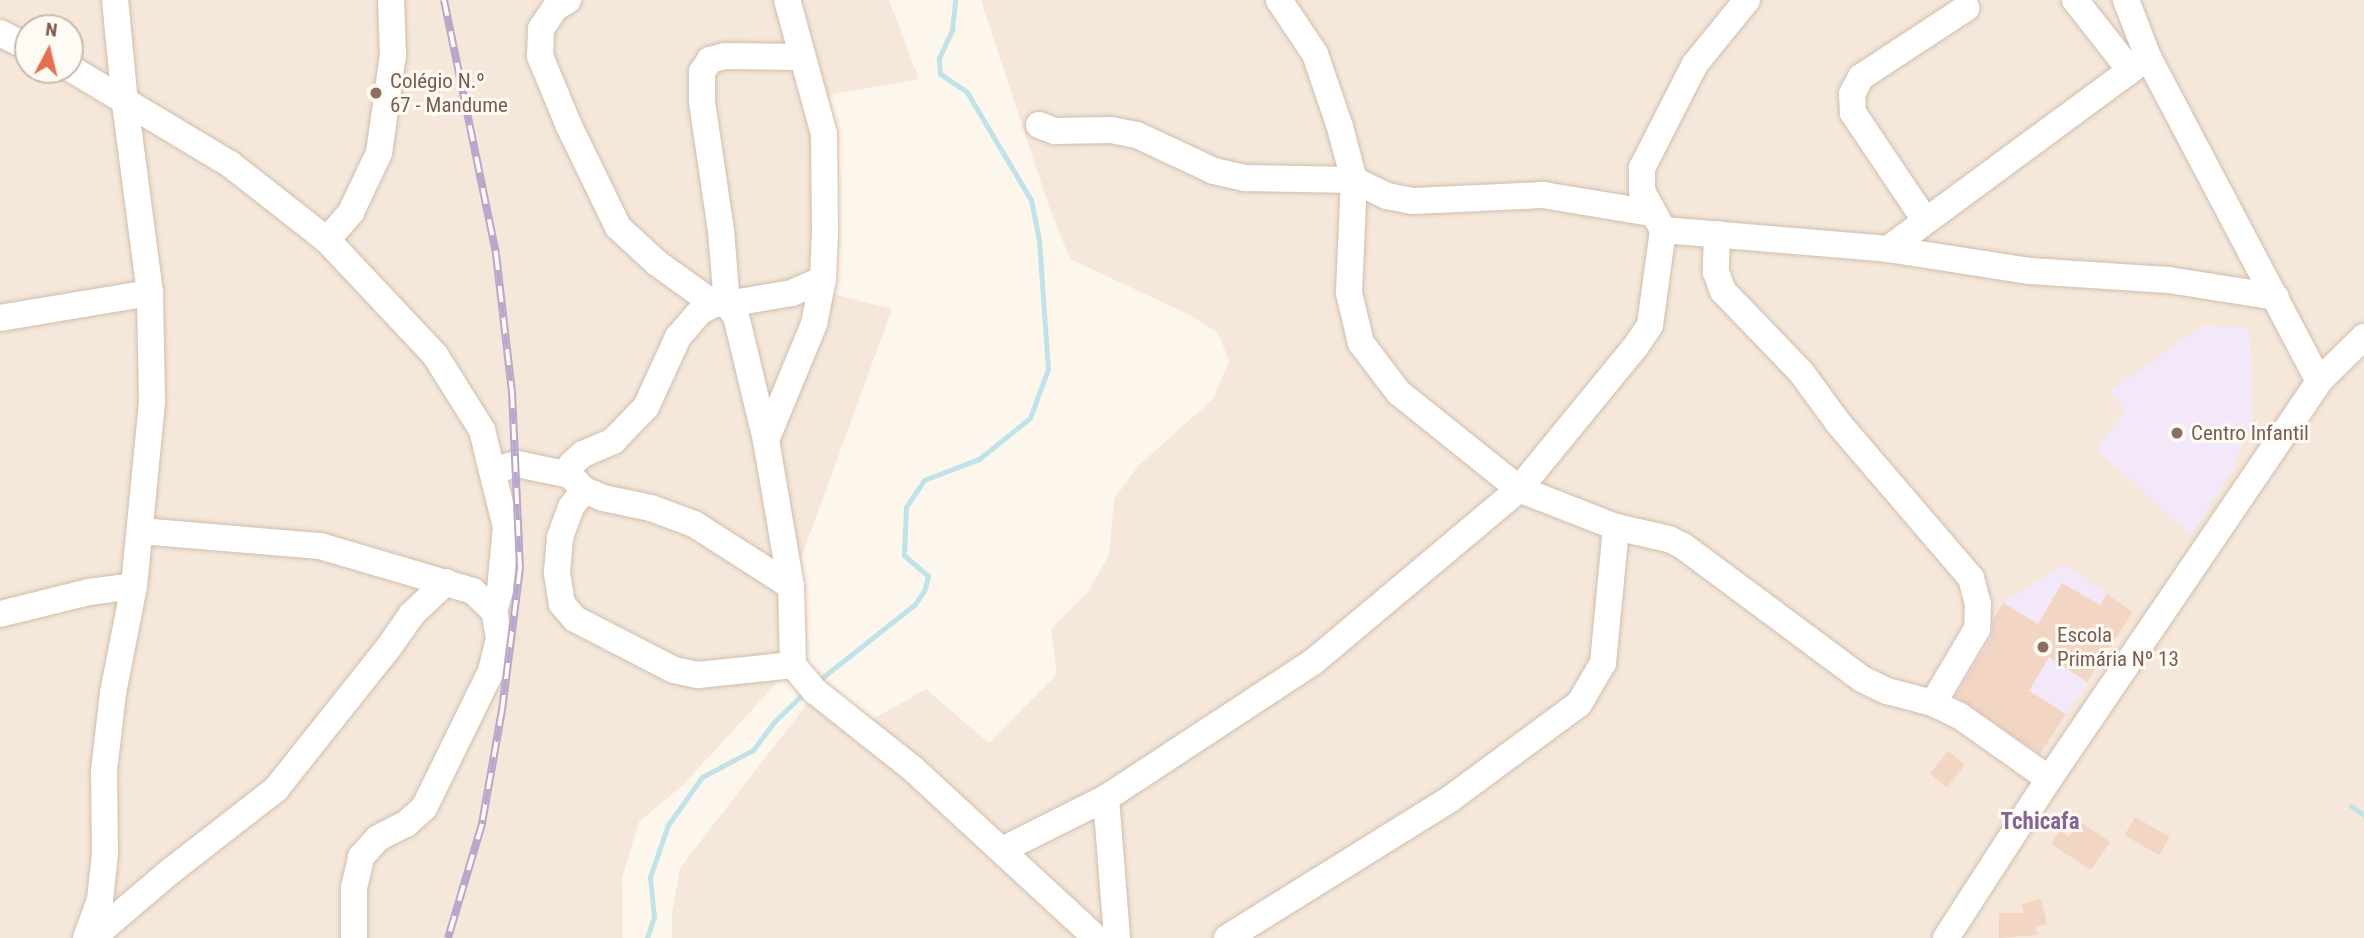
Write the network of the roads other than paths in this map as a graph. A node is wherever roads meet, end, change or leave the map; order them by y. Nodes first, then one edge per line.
1 (116, 0) edge
2 (391, 0) edge
3 (568, 0) edge
4 (787, 0) edge
5 (1279, 0) edge
6 (1747, 0) edge
7 (2075, 0) edge
8 (2126, 0) edge
9 (1966, 8) dead end
10 (800, 57) junction
11 (2139, 63) junction
12 (84, 75) edge
13 (125, 103) junction
14 (1039, 125) dead end
15 (1354, 180) junction
16 (1925, 220) junction
17 (1658, 222) junction
18 (1717, 234) junction
19 (327, 240) junction
20 (1888, 249) junction
21 (822, 279) junction
22 (150, 293) junction
23 (2276, 297) junction
24 (721, 304) junction
25 (0, 318) edge
26 (2364, 337) edge
27 (2319, 381) junction
28 (766, 440) junction
29 (492, 471) junction
30 (577, 482) junction
31 (1519, 489) junction
32 (1616, 527) junction
33 (140, 531) junction
34 (446, 582) junction
35 (134, 586) junction
36 (792, 586) junction
37 (494, 611) junction
38 (0, 614) edge
39 (804, 677) junction
40 (1933, 704) junction
41 (2049, 779) junction
42 (1106, 798) junction
43 (1002, 850) junction
44 (86, 938) edge
45 (92, 938) edge
46 (354, 938) edge
47 (1096, 938) edge
48 (1117, 938) edge
49 (1227, 938) edge
50 (1947, 938) edge

1 - 13 street
2 - 19 street
3 - 24 street
4 - 10 street
5 - 15 street
6 - 17 street
7 - 11 street
8 - 11 street
9 - 16 street
10 - 21 street
10 - 24 street
11 - 16 street
11 - 23 street
12 - 13 street
13 - 19 street
13 - 22 street
14 - 15 street
15 - 17 street
15 - 31 street
16 - 20 street
17 - 18 street
17 - 31 street
18 - 20 street
18 - 40 street
19 - 29 street
20 - 23 street
21 - 24 street
21 - 28 street
22 - 25 street
22 - 33 street
23 - 27 street
24 - 28 street
24 - 30 street
26 - 27 street
27 - 41 street
28 - 36 street
29 - 30 street
29 - 37 street
30 - 36 street
30 - 39 street
31 - 32 street
31 - 42 street
32 - 40 street
32 - 49 street
33 - 34 street
33 - 35 street
34 - 37 street
34 - 45 street
35 - 38 street
35 - 44 street
36 - 39 street
37 - 46 street
39 - 43 street
40 - 41 street
41 - 50 street
42 - 43 street
42 - 48 street
43 - 47 street

